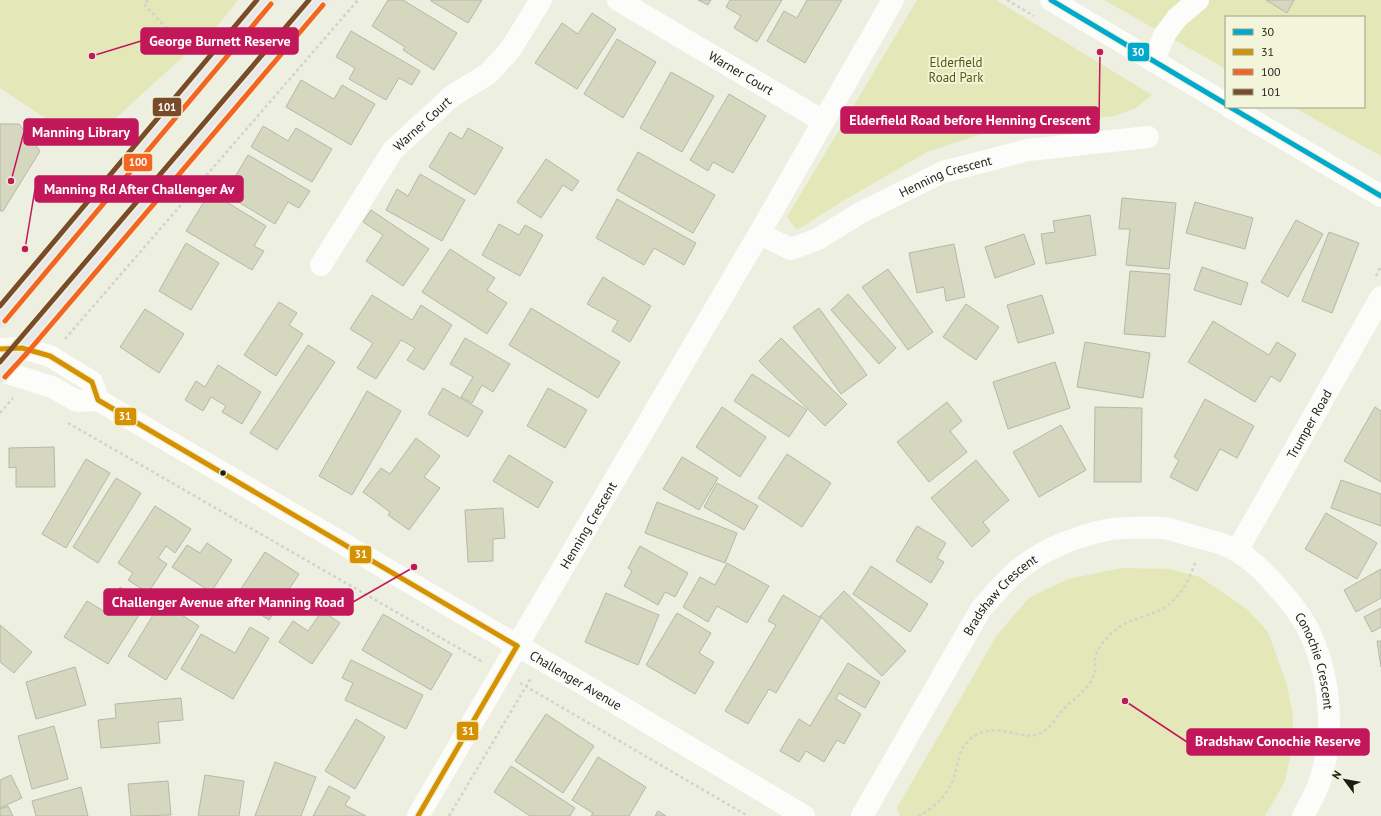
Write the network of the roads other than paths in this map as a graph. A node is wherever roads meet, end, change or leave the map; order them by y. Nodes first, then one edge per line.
1 (266, 0) edge
2 (318, 0) edge
3 (541, 0) edge
4 (618, 0) edge
5 (893, 0) edge
6 (1050, 0) edge
7 (1198, 0) edge
8 (1182, 9) edge
9 (1153, 61) junction
10 (1225, 103) edge
11 (1232, 108) edge
12 (823, 121) junction
13 (1148, 137) dead end
14 (1381, 196) edge
15 (759, 234) junction
16 (321, 265) dead end
17 (1378, 288) edge
18 (0, 317) edge
19 (22, 348) junction
20 (0, 349) edge
21 (1, 371) edge
22 (98, 400) junction
23 (1237, 551) junction
24 (517, 646) junction
25 (418, 816) edge
26 (804, 816) edge
27 (862, 816) edge
28 (1303, 816) edge

1 - 18 main road
2 - 19 main road
3 - 16 street, Warner Court
4 - 12 street, Warner Court
5 - 12 street, Henning Crescent
6 - 9 street
7 - 8 street
8 - 9 street
9 - 10 street
11 - 14 street
12 - 15 street, Henning Crescent
13 - 15 street, Henning Crescent
15 - 24 street, Henning Crescent
17 - 23 street, Trumper Road
19 - 20 street
19 - 21 main road
19 - 22 street
21 - 22 street
22 - 24 street, Challenger Avenue
23 - 27 street, Bradshaw Crescent
23 - 28 street, Conochie Crescent
24 - 25 street, Henning Crescent
24 - 26 street, Challenger Avenue

